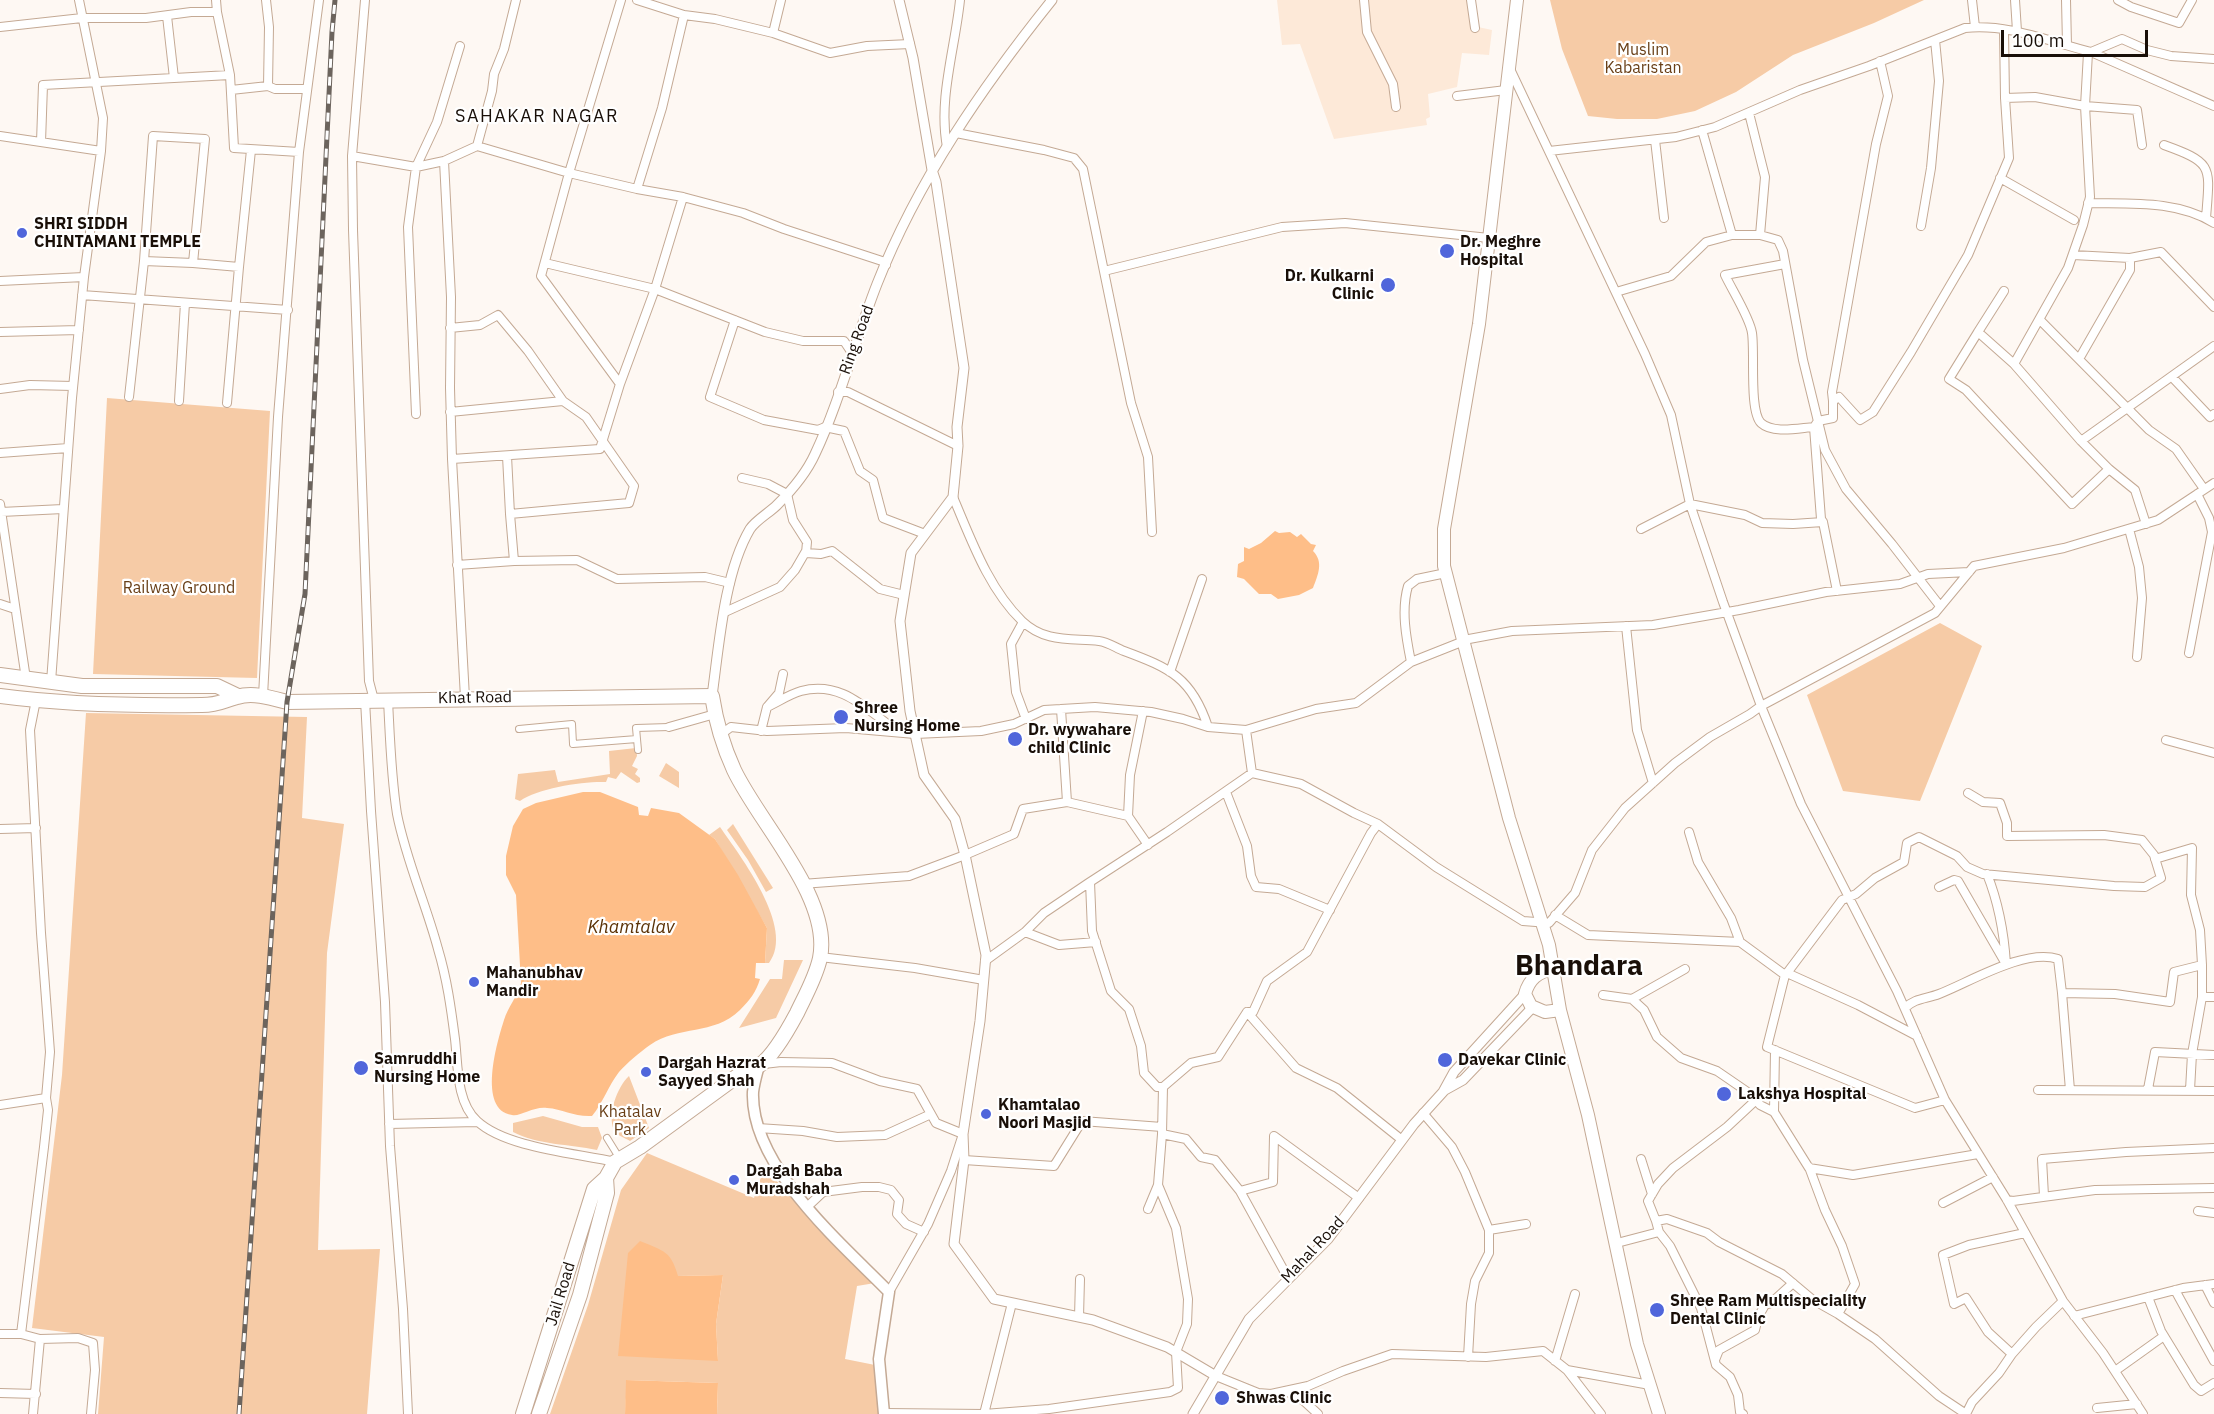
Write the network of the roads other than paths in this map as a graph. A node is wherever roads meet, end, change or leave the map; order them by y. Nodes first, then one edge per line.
1 (79, 0) edge
2 (216, 0) edge
3 (266, 0) edge
4 (319, 0) edge
5 (365, 0) edge
6 (516, 0) edge
7 (621, 0) edge
8 (637, 0) edge
9 (781, 0) edge
10 (899, 0) edge
11 (960, 0) edge
12 (1052, 0) edge
13 (1364, 0) edge
14 (1471, 0) edge
15 (1517, 0) edge
16 (1972, 0) edge
17 (2015, 0) edge
18 (2066, 0) edge
19 (2118, 0) edge
20 (2192, 0) edge
21 (217, 12) junction
22 (684, 15) junction
23 (167, 16) junction
24 (82, 18) junction
25 (0, 27) edge
26 (1975, 27) junction
27 (1475, 28) dead end
28 (2004, 30) junction
29 (2017, 31) junction
30 (773, 33) junction
31 (1935, 40) junction
32 (910, 44) junction
33 (2067, 45) junction
34 (460, 46) dead end
35 (2091, 52) junction
36 (2214, 59) edge
37 (1880, 62) junction
38 (1508, 65) junction
39 (230, 75) junction
40 (174, 78) junction
41 (96, 82) junction
42 (268, 86) junction
43 (307, 89) junction
44 (231, 90) junction
45 (1506, 90) junction
46 (1457, 96) dead end
47 (2005, 98) junction
48 (2085, 106) junction
49 (2214, 106) edge
50 (1396, 107) dead end
51 (1749, 113) junction
52 (1702, 130) junction
53 (956, 134) junction
54 (0, 136) edge
55 (1656, 140) junction
56 (41, 142) junction
57 (2142, 145) dead end
58 (2164, 145) dead end
59 (477, 146) junction
60 (947, 147) junction
61 (251, 150) junction
62 (101, 151) junction
63 (1549, 151) junction
64 (299, 152) junction
65 (352, 156) junction
66 (444, 160) junction
67 (416, 167) junction
68 (932, 170) junction
69 (569, 173) junction
70 (2000, 178) junction
71 (637, 189) junction
72 (683, 197) junction
73 (2088, 203) junction
74 (1664, 218) dead end
75 (2206, 218) junction
76 (2074, 220) dead end
77 (2214, 223) edge
78 (1921, 226) dead end
79 (1732, 235) junction
80 (1760, 235) junction
81 (1489, 238) junction
82 (2073, 255) junction
83 (2130, 258) junction
84 (144, 261) junction
85 (193, 263) junction
86 (545, 263) junction
87 (1785, 264) junction
88 (886, 265) junction
89 (239, 267) junction
90 (1104, 271) junction
91 (84, 277) junction
92 (0, 281) edge
93 (656, 289) junction
94 (2004, 291) dead end
95 (1616, 292) junction
96 (82, 295) junction
97 (139, 299) junction
98 (185, 303) junction
99 (237, 306) junction
100 (2214, 307) edge
101 (288, 310) junction
102 (735, 320) junction
103 (2040, 320) junction
104 (450, 328) junction
105 (79, 330) junction
106 (0, 332) edge
107 (1978, 332) junction
108 (2214, 346) edge
109 (852, 353) junction
110 (2079, 359) junction
111 (2014, 364) junction
112 (2173, 378) junction
113 (620, 384) junction
114 (73, 386) junction
115 (0, 389) edge
116 (838, 392) junction
117 (129, 397) dead end
118 (179, 401) dead end
119 (562, 401) junction
120 (1833, 401) junction
121 (227, 403) dead end
122 (2127, 407) junction
123 (450, 412) junction
124 (416, 414) dead end
125 (2214, 414) edge
126 (1816, 424) junction
127 (825, 427) junction
128 (602, 441) junction
129 (2081, 441) junction
130 (958, 446) junction
131 (68, 448) junction
132 (0, 453) edge
133 (507, 456) junction
134 (452, 459) junction
135 (2109, 469) junction
136 (742, 478) dead end
137 (2214, 483) edge
138 (2204, 489) junction
139 (787, 494) junction
140 (2197, 494) junction
141 (953, 497) junction
142 (1690, 504) junction
143 (1, 508) edge
144 (63, 509) junction
145 (510, 514) junction
146 (1823, 522) junction
147 (2146, 524) junction
148 (1641, 529) dead end
149 (2129, 529) junction
150 (1152, 532) dead end
151 (2213, 532) edge
152 (925, 534) junction
153 (806, 551) junction
154 (514, 561) junction
155 (457, 565) junction
156 (1969, 572) junction
157 (1446, 573) junction
158 (1919, 577) junction
159 (1202, 579) dead end
160 (730, 583) junction
161 (1837, 591) junction
162 (904, 595) junction
163 (0, 604) edge
164 (1940, 606) junction
165 (15, 609) junction
166 (725, 612) junction
167 (1727, 612) junction
168 (1023, 622) junction
169 (1626, 626) junction
170 (1464, 641) junction
171 (2189, 653) dead end
172 (2137, 657) dead end
173 (1410, 662) junction
174 (1170, 672) junction
175 (783, 674) dead end
176 (0, 675) edge
177 (26, 679) junction
178 (51, 682) junction
179 (0, 696) edge
180 (238, 696) junction
181 (263, 696) junction
182 (712, 696) junction
183 (465, 698) junction
184 (36, 700) junction
185 (375, 700) junction
186 (1761, 706) junction
187 (767, 707) junction
188 (1061, 709) junction
189 (1143, 711) junction
190 (715, 714) junction
191 (1026, 719) junction
192 (669, 727) joint
193 (1208, 727) junction
194 (519, 729) dead end
195 (1246, 730) junction
196 (761, 731) junction
197 (895, 732) junction
198 (915, 734) junction
199 (720, 735) junction
200 (637, 739) junction
201 (2166, 740) dead end
202 (638, 750) dead end
203 (2214, 753) edge
204 (1252, 773) junction
205 (1653, 783) junction
206 (1226, 792) junction
207 (1968, 793) dead end
208 (1067, 802) junction
209 (1128, 816) junction
210 (1378, 824) junction
211 (36, 828) junction
212 (0, 829) edge
213 (1689, 832) dead end
214 (1148, 845) junction
215 (965, 855) junction
216 (2155, 859) junction
217 (1987, 874) junction
218 (1090, 882) junction
219 (802, 884) junction
220 (1940, 887) dead end
221 (1850, 897) junction
222 (1330, 910) junction
223 (1555, 915) junction
224 (1543, 923) junction
225 (1025, 932) junction
226 (1096, 942) junction
227 (1740, 942) junction
228 (820, 957) junction
229 (985, 961) junction
230 (2006, 964) junction
231 (2202, 965) junction
232 (1553, 969) junction
233 (1685, 969) dead end
234 (1786, 974) junction
235 (984, 980) junction
236 (2062, 993) junction
237 (1525, 994) junction
238 (1603, 995) dead end
239 (2202, 997) junction
240 (2214, 997) edge
241 (1632, 999) junction
242 (1533, 1007) junction
243 (1905, 1008) junction
244 (1560, 1010) junction
245 (1247, 1012) junction
246 (1917, 1035) junction
247 (1775, 1050) junction
248 (2192, 1054) junction
249 (2214, 1055) edge
250 (759, 1065) junction
251 (1163, 1087) junction
252 (2148, 1089) junction
253 (2190, 1089) junction
254 (2038, 1090) dead end
255 (2070, 1090) junction
256 (2214, 1091) edge
257 (1443, 1092) junction
258 (46, 1098) junction
259 (1756, 1100) junction
260 (1945, 1100) junction
261 (0, 1105) edge
262 (1774, 1112) junction
263 (1423, 1113) junction
264 (931, 1114) junction
265 (477, 1122) junction
266 (389, 1124) junction
267 (758, 1128) junction
268 (1162, 1130) junction
269 (963, 1134) junction
270 (607, 1138) dead end
271 (1402, 1140) junction
272 (2214, 1148) edge
273 (1978, 1154) junction
274 (1641, 1159) dead end
275 (618, 1160) junction
276 (964, 1160) junction
277 (1809, 1167) junction
278 (606, 1178) junction
279 (1993, 1178) junction
280 (1158, 1185) junction
281 (2214, 1188) edge
282 (1240, 1191) junction
283 (1653, 1194) junction
284 (2044, 1196) junction
285 (1359, 1198) junction
286 (2007, 1200) junction
287 (1943, 1203) dead end
288 (807, 1207) junction
289 (1148, 1209) dead end
290 (2198, 1211) dead end
291 (2214, 1213) edge
292 (1656, 1221) junction
293 (1526, 1224) dead end
294 (1489, 1230) junction
295 (924, 1232) junction
296 (1659, 1232) junction
297 (2025, 1233) junction
298 (1617, 1243) junction
299 (1288, 1278) junction
300 (1080, 1279) dead end
301 (1793, 1283) junction
302 (2214, 1284) edge
303 (2205, 1285) junction
304 (2175, 1290) junction
305 (889, 1292) junction
306 (1575, 1294) dead end
307 (2148, 1297) junction
308 (2063, 1301) junction
309 (1012, 1303) junction
310 (2214, 1303) edge
311 (1838, 1314) junction
312 (2074, 1316) junction
313 (1079, 1317) junction
314 (0, 1334) edge
315 (21, 1334) junction
316 (2164, 1336) junction
317 (40, 1339) junction
318 (1176, 1352) junction
319 (2012, 1354) junction
320 (1468, 1357) junction
321 (1715, 1360) junction
322 (1555, 1361) junction
323 (2214, 1361) edge
324 (1566, 1370) junction
325 (2115, 1371) junction
326 (1216, 1376) junction
327 (2214, 1383) edge
328 (1650, 1385) junction
329 (1286, 1392) junction
330 (0, 1393) edge
331 (36, 1394) junction
332 (2137, 1404) junction
333 (2097, 1408) dead end
334 (884, 1413) edge
335 (33, 1414) edge
336 (91, 1414) edge
337 (408, 1414) edge
338 (523, 1414) edge
339 (539, 1414) edge
340 (984, 1414) edge
341 (1193, 1414) edge
342 (1318, 1414) edge
343 (1601, 1414) edge
344 (1659, 1414) edge
345 (1743, 1414) edge
346 (1966, 1414) edge
347 (2143, 1414) edge

1 - 24 street
2 - 21 street
3 - 42 street
4 - 43 street
5 - 65 street
6 - 59 street
7 - 69 street
8 - 22 street
9 - 30 street
10 - 32 street
11 - 60 street
12 - 53 street, Ring Road
13 - 50 street
14 - 27 street
15 - 38 main road
16 - 26 street
17 - 29 street
18 - 33 street
19 - 20 street
21 - 23 street
21 - 39 street
22 - 30 street
22 - 71 street
23 - 24 street
23 - 40 street
24 - 25 street
24 - 41 street
26 - 28 street
26 - 31 street
28 - 29 street
28 - 47 street
29 - 33 street
30 - 32 street
31 - 37 street
31 - 78 street
32 - 68 street
33 - 35 street
34 - 67 street
35 - 36 street
35 - 48 street
35 - 49 street
37 - 51 street
37 - 120 street
38 - 45 main road
38 - 63 street
39 - 40 street
39 - 44 street
40 - 41 street
41 - 56 street
41 - 62 street
42 - 43 street
42 - 44 street
43 - 64 street
44 - 61 street
45 - 46 street
45 - 81 main road
47 - 48 street
47 - 70 street
48 - 57 street
48 - 73 street
51 - 52 street
51 - 80 street
52 - 55 street
52 - 79 street
53 - 60 street, Ring Road
53 - 90 street
54 - 56 street
55 - 63 street
55 - 74 street
56 - 62 street
58 - 75 street
59 - 66 street
59 - 69 street
60 - 68 street, Ring Road
61 - 64 street
61 - 89 street
62 - 91 street
63 - 95 street
64 - 101 street
65 - 67 street
65 - 185 street
66 - 67 street
66 - 104 street
67 - 124 street
68 - 88 street, Ring Road
68 - 130 street
69 - 71 street
69 - 86 street
70 - 76 street
70 - 120 street
71 - 72 street
72 - 88 street
72 - 93 street
73 - 75 street
73 - 82 street
75 - 77 street
79 - 80 street
79 - 95 street
80 - 87 street
81 - 90 street
81 - 157 main road
82 - 83 street
82 - 103 street
83 - 100 street
83 - 110 street
84 - 85 street
84 - 85 street
84 - 97 street
85 - 89 street
86 - 93 street
86 - 113 street
87 - 126 street
87 - 126 street
88 - 109 street, Ring Road
89 - 99 street
90 - 150 street
91 - 92 street
91 - 96 street
93 - 102 street
93 - 113 street
94 - 107 street
95 - 142 street
96 - 97 street
96 - 105 street
97 - 98 street
97 - 117 street
98 - 99 street
98 - 118 street
99 - 101 street
99 - 121 street
101 - 181 street
102 - 109 street
102 - 127 street
103 - 110 street
103 - 111 street
104 - 119 street
104 - 123 street
105 - 106 street
105 - 114 street
107 - 111 street
107 - 135 street
108 - 112 street
109 - 116 street, Ring Road
110 - 122 street
111 - 129 street
112 - 122 street
112 - 125 street
113 - 128 street
114 - 115 street
114 - 131 street
116 - 127 street, Ring Road
116 - 130 street
119 - 123 street
119 - 128 street
120 - 126 street
122 - 129 street
122 - 138 street
123 - 134 street
126 - 146 street
126 - 158 street
127 - 139 street, Ring Road
127 - 152 street
128 - 133 street
128 - 145 street
129 - 135 street
130 - 141 street
131 - 132 street
131 - 144 street
133 - 134 street
133 - 145 street
134 - 155 street
135 - 147 street
136 - 139 street
137 - 138 street
138 - 140 street
139 - 153 street
139 - 160 street, Ring Road
140 - 147 street
140 - 151 street
141 - 152 street
141 - 168 street
142 - 146 street
142 - 148 street
142 - 167 street
143 - 144 street
143 - 165 street
144 - 178 street
145 - 154 street
146 - 161 street
147 - 149 street
149 - 156 street
149 - 172 street
151 - 171 street
152 - 162 street
153 - 162 street
153 - 166 street
154 - 155 street
154 - 160 street
155 - 183 street
156 - 158 street
156 - 164 street
157 - 170 main road
157 - 173 street
158 - 161 street
158 - 164 street
159 - 174 street
160 - 166 street, Ring Road
161 - 167 street
162 - 198 street
163 - 165 street
164 - 186 street
165 - 177 street
166 - 182 street, Ring Road
167 - 169 street
167 - 186 street
168 - 174 street
168 - 191 street
169 - 170 street
169 - 205 street
170 - 173 street
170 - 224 main road
173 - 195 street
174 - 193 street
175 - 187 street
176 - 177 highway, Khat Road
177 - 178 highway, Khat Road
178 - 180 highway, Khat Road
179 - 184 highway, Khat Road
180 - 181 highway, Khat Road
180 - 184 highway, Khat Road
181 - 185 highway, Khat Road
182 - 183 highway, Khat Road
182 - 190 highway
183 - 185 highway, Khat Road
184 - 211 street
185 - 265 street
185 - 266 street
186 - 205 street
186 - 221 street
187 - 196 street
187 - 197 street
188 - 189 street
188 - 191 street
188 - 208 street
189 - 193 street
189 - 209 street
190 - 192 street
190 - 199 highway
191 - 198 street
192 - 200 street
193 - 195 street
194 - 200 street
195 - 204 street
196 - 197 street
196 - 199 street
197 - 198 street
198 - 215 street
199 - 219 highway
200 - 202 street
201 - 203 street
204 - 206 street
204 - 210 street
205 - 223 street
206 - 214 street
206 - 222 street
207 - 216 street
208 - 209 street
208 - 215 street
209 - 214 street
210 - 222 street
210 - 224 street
211 - 212 street
211 - 258 street
213 - 227 street
214 - 218 street
215 - 219 street
215 - 229 street
216 - 217 street
216 - 231 street
217 - 221 street
217 - 230 street
218 - 225 street
218 - 226 street
219 - 228 highway
220 - 230 street
221 - 234 street
221 - 243 street
222 - 245 street
223 - 224 street
223 - 227 street
224 - 232 main road
225 - 226 street
225 - 229 street
226 - 251 street
227 - 234 street
228 - 235 street
228 - 250 highway
229 - 235 street
230 - 236 street
230 - 243 street
231 - 236 street
231 - 239 street
232 - 237 main road
232 - 244 main road
233 - 241 street
234 - 246 street
234 - 247 street
235 - 269 street
236 - 255 street
237 - 242 main road
237 - 257 street, Mahal Road
238 - 241 street
239 - 240 street
239 - 248 street
241 - 259 street
242 - 244 main road
242 - 257 street, Mahal Road
243 - 246 street
244 - 298 main road
245 - 251 street
245 - 271 street
246 - 260 street
247 - 260 street
247 - 262 street
248 - 249 street
248 - 252 street
248 - 253 street
250 - 264 street
250 - 267 main road
250 - 275 highway, Jail Road
251 - 268 street
252 - 253 street
252 - 255 street
253 - 256 street
254 - 255 street
257 - 263 street, Mahal Road
258 - 261 street
258 - 315 street
259 - 262 street
259 - 283 street
260 - 273 street
262 - 277 street
263 - 271 street, Mahal Road
263 - 294 street
264 - 267 street
264 - 269 street
265 - 266 street
265 - 275 street
266 - 337 street
267 - 288 main road
268 - 276 street
268 - 280 street
268 - 282 street
269 - 276 street
269 - 295 street
270 - 275 street
271 - 285 street, Mahal Road
272 - 284 street
273 - 277 street
273 - 279 street
274 - 283 street
275 - 278 highway, Jail Road
276 - 309 street
277 - 311 street
278 - 338 highway, Jail Road
278 - 339 highway, Jail Road
279 - 286 street
279 - 287 street
280 - 289 street
280 - 318 street
281 - 284 street
282 - 285 street
282 - 299 street
283 - 292 street
284 - 286 street
285 - 299 street, Mahal Road
286 - 297 street
288 - 295 street
288 - 305 main road
290 - 291 street
292 - 296 street
292 - 301 street
293 - 294 street
294 - 320 street
295 - 305 street
296 - 298 street
296 - 321 street
297 - 308 street
297 - 319 street
298 - 328 main road
299 - 326 street, Mahal Road
300 - 313 street
301 - 311 street
301 - 321 street
302 - 303 street
303 - 304 street
303 - 310 street
304 - 307 street
304 - 323 street
305 - 334 main road
306 - 322 street
307 - 312 street
307 - 316 street
308 - 312 street
308 - 319 street
309 - 313 street
309 - 340 street
311 - 346 street
312 - 325 street
313 - 318 street
314 - 315 street
315 - 317 street
316 - 325 street
316 - 327 street
317 - 331 street
317 - 336 street
318 - 326 street
318 - 340 street
319 - 346 street
320 - 322 street
320 - 329 street
321 - 345 street
322 - 324 street
324 - 328 street
324 - 343 street
325 - 332 street
326 - 329 street
326 - 341 street, Mahal Road
328 - 344 main road
329 - 342 street
330 - 331 street
331 - 335 street
332 - 333 street
332 - 347 street
334 - 340 street

